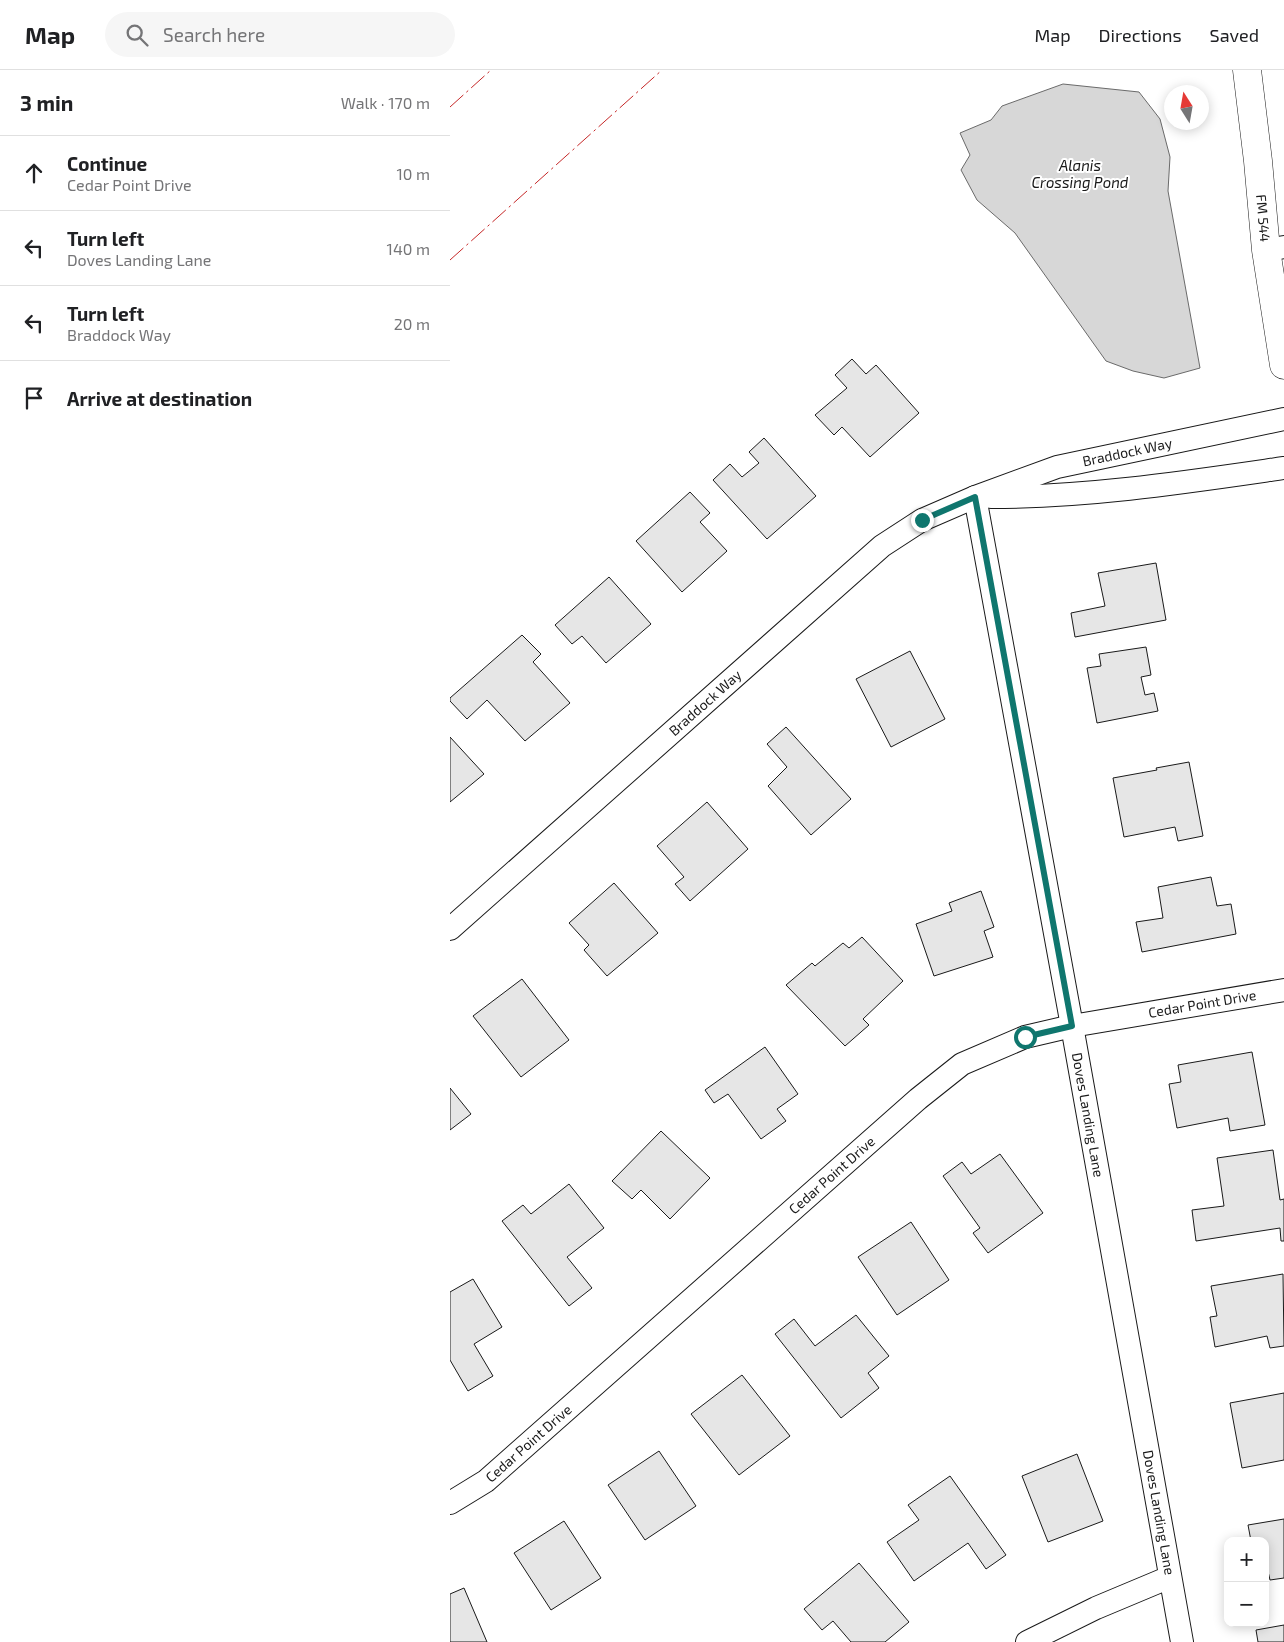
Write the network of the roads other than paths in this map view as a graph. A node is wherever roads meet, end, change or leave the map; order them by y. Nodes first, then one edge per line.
1 (1247, 70) edge
2 (1275, 248) edge
3 (1284, 365) edge
4 (1284, 418) edge
5 (1284, 468) edge
6 (975, 497) junction
7 (450, 929) edge
8 (1284, 990) edge
9 (1072, 1026) junction
10 (450, 1503) edge
11 (1170, 1576) junction
12 (1027, 1642) edge
13 (1182, 1642) edge

1 - 2 main road, FM 544
2 - 3 main road, FM 544
4 - 6 street, Braddock Way
5 - 6 street, Braddock Way
6 - 7 street, Braddock Way
6 - 9 street, Doves Landing Lane
8 - 9 street, Cedar Point Drive
9 - 10 street, Cedar Point Drive
9 - 11 street, Doves Landing Lane
11 - 12 street
11 - 13 street, Doves Landing Lane

